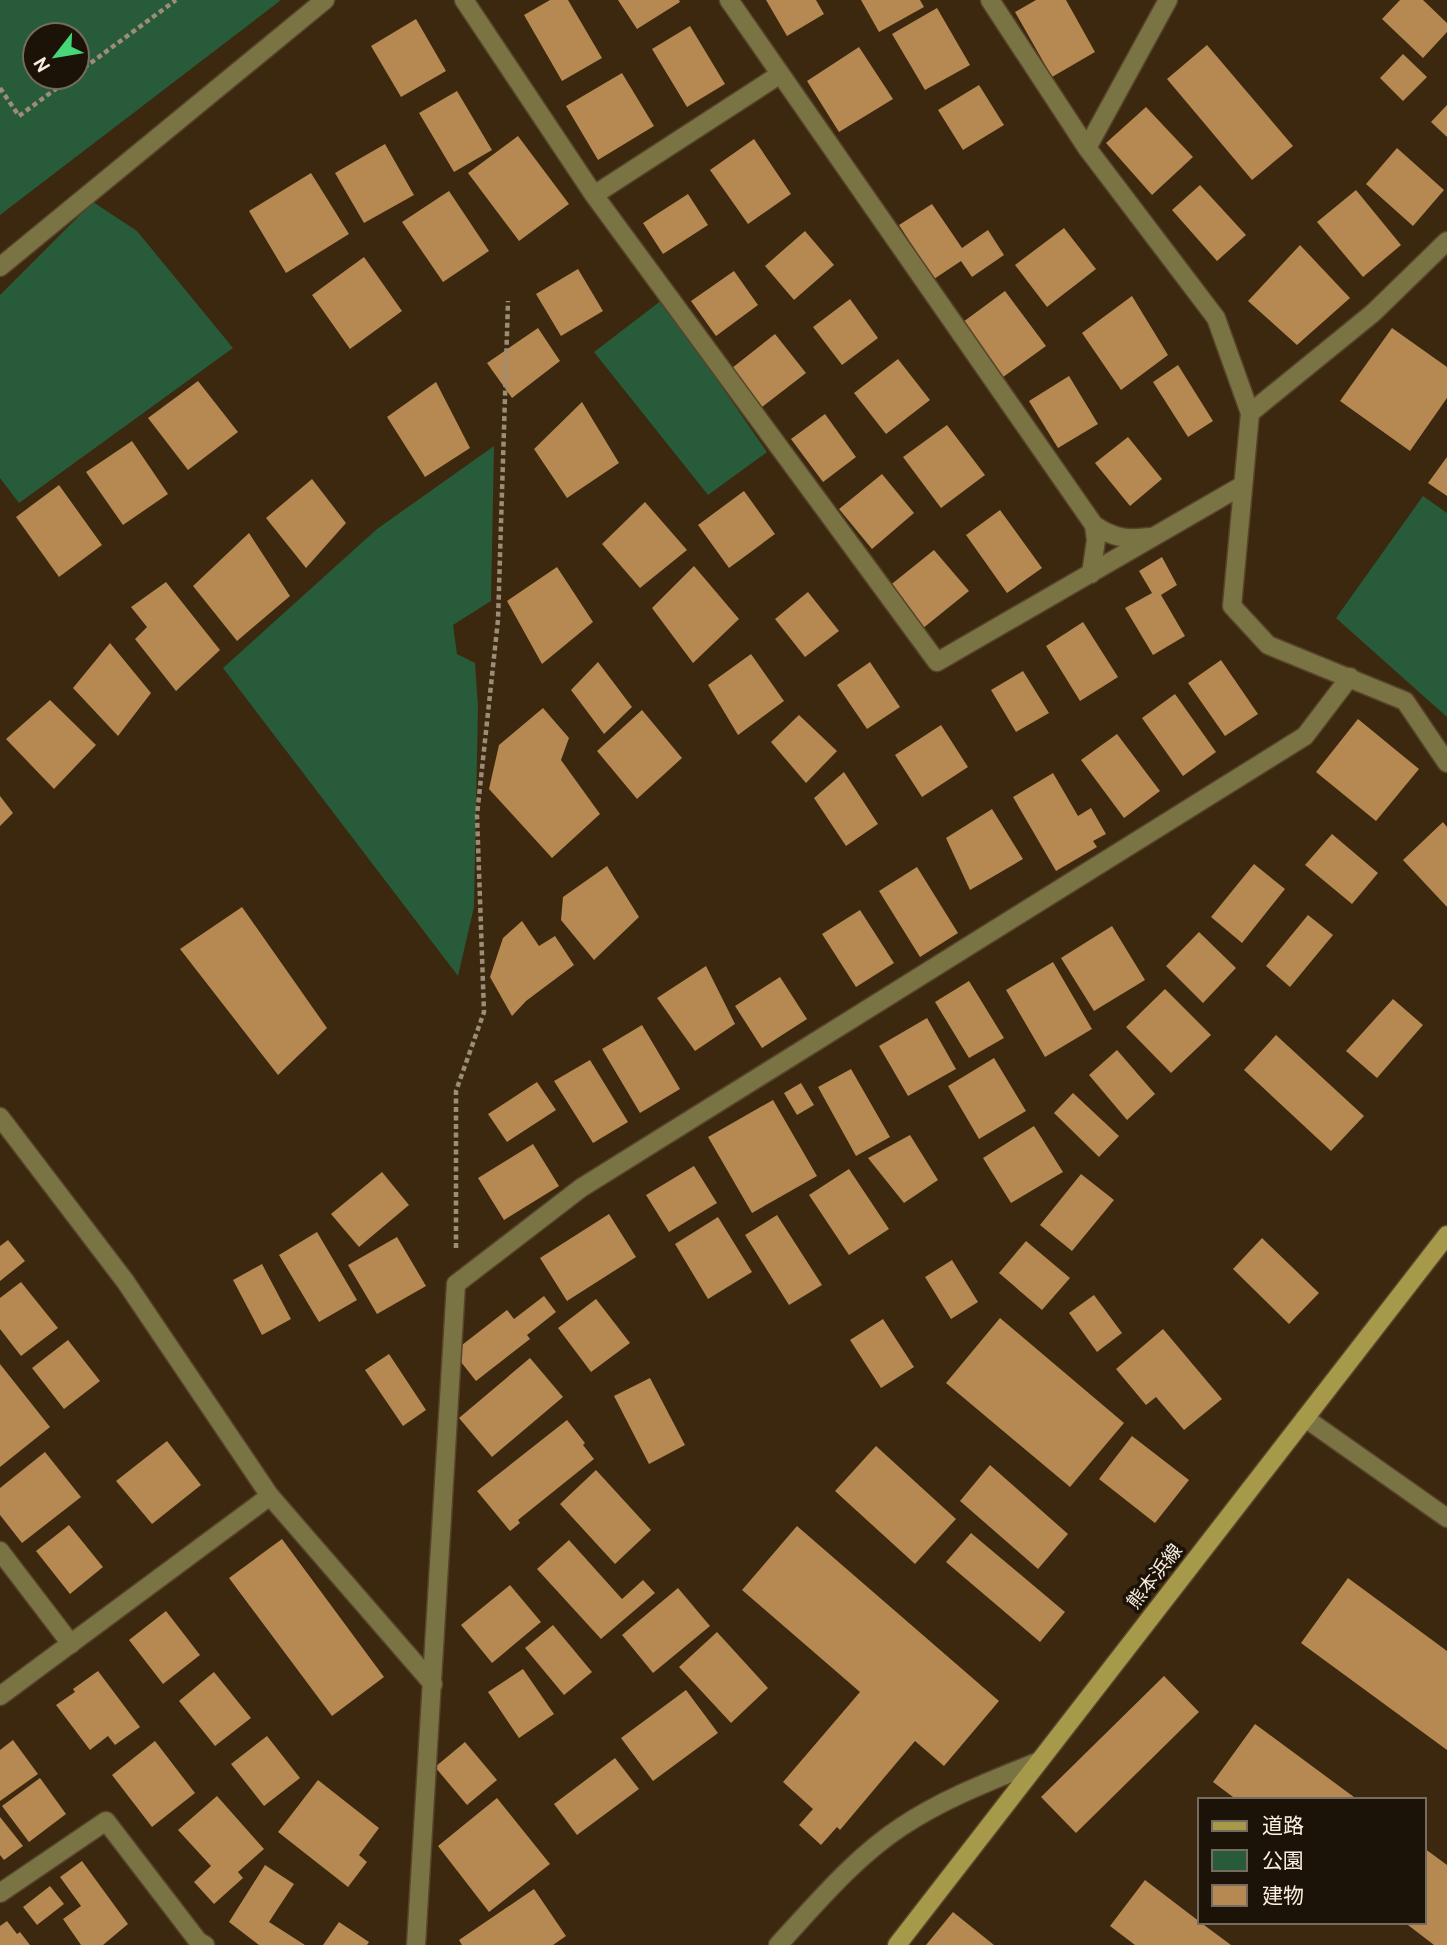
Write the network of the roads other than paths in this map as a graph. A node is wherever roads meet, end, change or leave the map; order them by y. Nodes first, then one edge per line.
1 (325, 0) edge
2 (464, 0) edge
3 (729, 0) edge
4 (990, 0) edge
5 (1168, 0) edge
6 (779, 75) junction
7 (1087, 148) junction
8 (594, 195) junction
9 (1447, 241) edge
10 (0, 267) edge
11 (1251, 413) junction
12 (1243, 485) junction
13 (1094, 525) junction
14 (1155, 536) junction
15 (1091, 574) junction
16 (1350, 677) junction
17 (1447, 763) edge
18 (0, 1117) edge
19 (1447, 1235) edge
20 (1305, 1418) junction
21 (270, 1496) junction
22 (1447, 1518) edge
23 (0, 1551) edge
24 (71, 1644) junction
25 (433, 1684) junction
26 (0, 1696) edge
27 (1037, 1762) junction
28 (0, 1893) edge
29 (205, 1945) edge
30 (416, 1945) edge
31 (778, 1945) edge
32 (897, 1945) edge

1 - 10 street
2 - 8 street
3 - 6 street
4 - 7 street
5 - 7 street
6 - 8 street
6 - 13 street
7 - 11 street
8 - 15 street
9 - 11 street
11 - 12 street
12 - 14 street
12 - 16 street
13 - 14 street
13 - 15 street
14 - 15 street
16 - 17 street
16 - 25 street
18 - 21 street
19 - 20 main road, 熊本浜線
20 - 22 street
20 - 27 main road, 熊本浜線
21 - 24 street
21 - 25 street
23 - 24 street
24 - 26 street
25 - 30 street
27 - 31 street
27 - 32 main road, 熊本浜線
28 - 29 street

